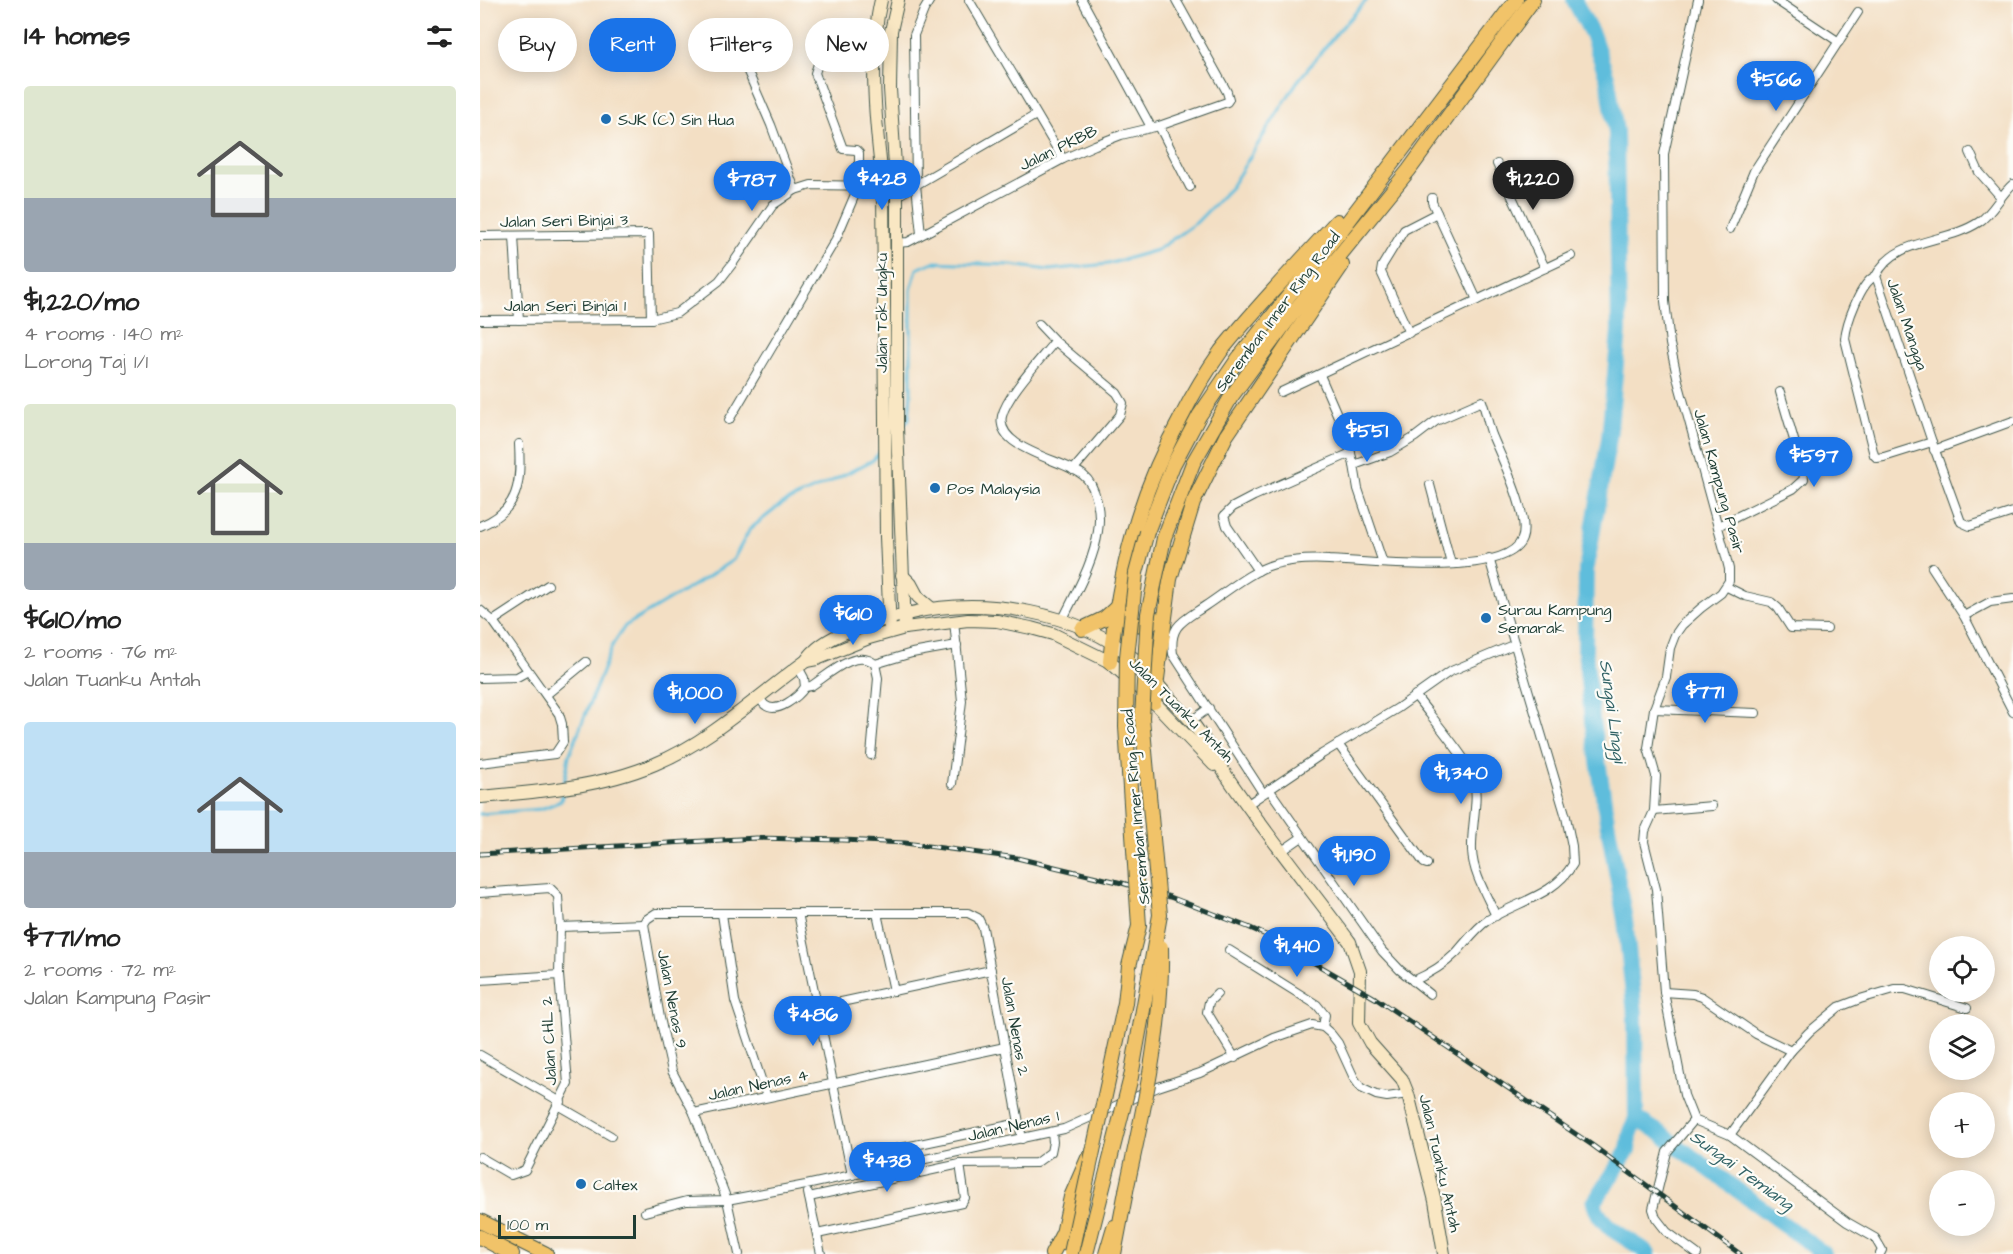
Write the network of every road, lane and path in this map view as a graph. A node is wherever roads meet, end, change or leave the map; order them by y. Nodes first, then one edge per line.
1 (874, 0) edge
2 (881, 0) edge
3 (898, 0) edge
4 (930, 0) edge
5 (969, 0) edge
6 (1082, 0) edge
7 (1176, 0) edge
8 (1516, 0) edge
9 (1533, 0) edge
10 (1698, 0) edge
11 (1782, 2) edge
12 (1858, 12) dead end
13 (878, 16) joint
14 (1839, 42) junction
15 (748, 72) edge
16 (815, 72) edge
17 (876, 72) edge
18 (1036, 114) junction
19 (1155, 126) junction
20 (1400, 152) junction
21 (1970, 152) dead end
22 (1063, 159) junction
23 (1497, 164) dead end
24 (1409, 170) junction
25 (2013, 184) edge
26 (916, 185) junction
27 (858, 186) junction
28 (883, 186) junction
29 (1190, 187) dead end
30 (795, 190) junction
31 (897, 196) junction
32 (2000, 196) junction
33 (1432, 198) dead end
34 (1437, 213) junction
35 (1730, 229) dead end
36 (921, 234) junction
37 (480, 236) edge
38 (514, 236) junction
39 (903, 243) junction
40 (1571, 256) dead end
41 (1545, 268) junction
42 (1876, 276) junction
43 (1477, 300) junction
44 (651, 319) junction
45 (480, 320) edge
46 (519, 320) junction
47 (1039, 324) dead end
48 (1409, 333) junction
49 (1055, 341) junction
50 (1320, 375) junction
51 (1281, 392) dead end
52 (1780, 392) dead end
53 (729, 420) dead end
54 (2013, 421) edge
55 (892, 428) junction
56 (519, 444) dead end
57 (892, 446) junction
58 (1933, 446) junction
59 (1351, 453) junction
60 (1354, 465) junction
61 (1073, 470) junction
62 (1430, 485) dead end
63 (2013, 512) edge
64 (480, 526) edge
65 (1718, 526) junction
66 (1489, 558) junction
67 (1383, 562) junction
68 (1451, 564) junction
69 (1932, 567) dead end
70 (1258, 571) junction
71 (902, 575) junction
72 (548, 585) dead end
73 (1726, 587) junction
74 (2013, 599) edge
75 (1167, 604) junction
76 (1117, 607) junction
77 (931, 608) junction
78 (480, 610) edge
79 (1964, 616) junction
80 (888, 618) junction
81 (493, 621) junction
82 (954, 621) junction
83 (1062, 621) junction
84 (904, 622) junction
85 (1082, 629) junction
86 (1827, 629) dead end
87 (890, 631) junction
88 (1112, 644) junction
89 (1515, 644) junction
90 (957, 645) junction
91 (586, 662) dead end
92 (1110, 662) junction
93 (802, 664) junction
94 (875, 664) junction
95 (528, 671) junction
96 (480, 678) edge
97 (1157, 684) junction
98 (805, 687) junction
99 (546, 695) junction
100 (1414, 695) junction
101 (759, 696) junction
102 (1154, 702) junction
103 (1209, 708) junction
104 (1654, 709) junction
105 (2013, 712) edge
106 (1756, 713) dead end
107 (1191, 721) junction
108 (1338, 744) junction
109 (871, 755) dead end
110 (480, 763) edge
111 (1228, 778) junction
112 (952, 784) dead end
113 (1266, 791) junction
114 (480, 797) edge
115 (1248, 804) junction
116 (1712, 806) dead end
117 (1654, 811) junction
118 (1302, 837) junction
119 (1282, 851) junction
120 (1427, 864) dead end
121 (480, 893) edge
122 (798, 913) junction
123 (878, 913) junction
124 (722, 914) junction
125 (1160, 915) junction
126 (1497, 916) junction
127 (644, 924) junction
128 (560, 927) junction
129 (1229, 950) dead end
130 (991, 970) junction
131 (560, 975) junction
132 (480, 980) edge
133 (1413, 981) junction
134 (894, 991) junction
135 (1664, 992) junction
136 (1217, 994) dead end
137 (1430, 994) dead end
138 (818, 1007) junction
139 (1967, 1008) dead end
140 (1323, 1027) junction
141 (1005, 1047) junction
142 (1791, 1051) junction
143 (480, 1055) edge
144 (1235, 1058) junction
145 (834, 1083) junction
146 (1408, 1094) junction
147 (767, 1097) junction
148 (560, 1104) junction
149 (694, 1113) junction
150 (1694, 1120) junction
151 (1019, 1123) junction
152 (1052, 1133) junction
153 (1730, 1135) junction
154 (611, 1136) dead end
155 (1022, 1139) junction
156 (1093, 1145) junction
157 (974, 1150) junction
158 (480, 1157) edge
159 (849, 1159) junction
160 (960, 1164) junction
161 (977, 1164) junction
162 (852, 1175) junction
163 (806, 1185) junction
164 (1126, 1191) junction
165 (809, 1197) junction
166 (727, 1200) junction
167 (645, 1212) dead end
168 (480, 1221) edge
169 (1063, 1233) junction
170 (817, 1234) junction
171 (480, 1237) edge
172 (500, 1249) edge
173 (512, 1254) edge
174 (546, 1254) edge
175 (738, 1254) edge
176 (821, 1254) edge
177 (1052, 1254) edge
178 (1067, 1254) edge
179 (1086, 1254) edge
180 (1106, 1254) edge
181 (1114, 1254) edge
182 (1444, 1254) edge
183 (1697, 1254) edge
184 (1880, 1254) edge

1 - 13 main road
2 - 13 main road, Jalan Tok Ungku
3 - 31 main road, Jalan Tok Ungku
4 - 26 street
5 - 18 street
6 - 19 street
7 - 19 street, Jalan PKBB
8 - 20 main road, Seremban Inner Ring Road
9 - 24 main road, Seremban Inner Ring Road
10 - 65 street, Jalan Kampung Pasir
11 - 14 street
12 - 14 street
14 - 35 street
15 - 30 street
16 - 27 street
17 - 28 main road, Jalan Tok Ungku
18 - 22 street
18 - 26 street
19 - 22 street, Jalan PKBB
19 - 29 street
20 - 76 main road
20 - 156 main road, Seremban Inner Ring Road, bridge
21 - 32 street
22 - 36 street, Jalan PKBB
23 - 41 street
24 - 75 main road
24 - 125 main road, Seremban Inner Ring Road, bridge
25 - 32 street, Jalan Mangga
26 - 31 street
26 - 36 street
27 - 28 street
27 - 30 street
27 - 53 street
28 - 55 main road, Jalan Tok Ungku
30 - 44 street, Jalan Seri Binjai 1
31 - 39 main road, Jalan Tok Ungku
32 - 42 street, Jalan Mangga
33 - 34 street
34 - 43 street
34 - 48 street
36 - 39 street, Jalan PKBB
37 - 38 street, Jalan Seri Binjai 3
38 - 44 street, Jalan Seri Binjai 3
38 - 46 street
39 - 55 main road, Jalan Tok Ungku
40 - 41 street
41 - 43 street
42 - 58 street, Jalan Mangga
42 - 58 street
43 - 48 street
44 - 46 street, Jalan Seri Binjai 1
45 - 46 street, Jalan Seri Binjai 1
47 - 49 street
48 - 50 street
49 - 61 street
49 - 61 street
50 - 51 street
50 - 59 street
52 - 65 street
54 - 58 street
55 - 57 main road
56 - 64 street
57 - 71 main road
57 - 80 main road
58 - 63 street, Jalan Mangga
59 - 60 street
59 - 70 street
60 - 66 street
60 - 67 street
61 - 83 street
62 - 68 street
65 - 73 street, Jalan Kampung Pasir
66 - 68 street
66 - 89 street
67 - 68 street
67 - 70 street
69 - 79 street
70 - 103 street
71 - 77 main road
71 - 84 main road
72 - 81 street
73 - 86 street
73 - 104 street
74 - 79 street
75 - 76 main road
75 - 97 main road
76 - 85 main road
76 - 88 main road
77 - 83 main road, Jalan Tuanku Antah
77 - 84 main road, Jalan Tuanku Antah
78 - 81 street
79 - 105 street
80 - 84 main road, Jalan Tuanku Antah
80 - 87 main road
80 - 93 main road, Jalan Tuanku Antah
81 - 95 street
82 - 84 main road, Jalan Tuanku Antah
82 - 90 street
82 - 92 main road, Jalan Tuanku Antah
83 - 85 main road, Jalan Tuanku Antah
84 - 87 main road, Jalan Tuanku Antah
85 - 88 main road, Jalan Tuanku Antah
87 - 93 main road, Jalan Tuanku Antah
88 - 92 main road
88 - 97 main road, Jalan Tuanku Antah
89 - 100 street
89 - 126 street
90 - 94 street
90 - 112 street
91 - 99 street
92 - 102 main road, Jalan Tuanku Antah
93 - 98 street
93 - 101 main road
94 - 98 street
94 - 109 street
95 - 96 street
95 - 99 street
97 - 102 main road
97 - 107 main road, Jalan Tuanku Antah
98 - 101 street
99 - 110 street
100 - 108 street
100 - 126 street
101 - 114 main road
102 - 111 main road, Jalan Tuanku Antah
103 - 107 street
103 - 113 street
104 - 106 street
104 - 117 street
107 - 111 main road, Jalan Tuanku Antah
108 - 113 street
108 - 120 street
111 - 115 main road, Jalan Tuanku Antah
113 - 115 street
113 - 118 street
115 - 119 main road, Jalan Tuanku Antah
116 - 117 street
117 - 135 street
118 - 119 street
118 - 133 street
119 - 146 main road, Jalan Tuanku Antah
121 - 128 street, Jalan CHL 2
122 - 123 street
122 - 124 street
122 - 138 street
123 - 130 street, Jalan Nenas 2
123 - 134 street
124 - 127 street
124 - 147 street
125 - 164 main road, bridge
125 - 179 main road, Seremban Inner Ring Road, bridge
126 - 133 street
127 - 128 street
127 - 149 street, Jalan Nenas 9
128 - 131 street, Jalan CHL 2
129 - 140 street
130 - 134 street
130 - 141 street, Jalan Nenas 2
131 - 132 street
131 - 148 street, Jalan CHL 2
133 - 137 street
134 - 138 street
135 - 142 street
135 - 150 street
136 - 144 street
138 - 145 street
139 - 142 street
140 - 144 street, Jalan Nenas 1
140 - 146 street
141 - 145 street, Jalan Nenas 4
141 - 151 street, Jalan Nenas 2
142 - 153 street
143 - 148 street
144 - 152 street, Jalan Nenas 1
145 - 147 street, Jalan Nenas 4
145 - 159 street
146 - 182 main road, Jalan Tuanku Antah
147 - 149 street, Jalan Nenas 4
148 - 154 street
148 - 158 street, Jalan CHL 2
149 - 166 street, Jalan Nenas 9
150 - 153 street
150 - 183 street
151 - 155 street, Jalan Nenas 2
151 - 159 street
152 - 155 street, Jalan Nenas 1
152 - 161 street
153 - 184 street
155 - 157 street, Jalan Nenas 1
156 - 169 main road, bridge
156 - 178 main road, Seremban Inner Ring Road, bridge
157 - 161 street
157 - 162 street, Jalan Nenas 1
159 - 162 street
160 - 161 street
160 - 165 street
160 - 170 street
162 - 163 street, Jalan Nenas 1
163 - 165 street
163 - 166 street, Jalan Nenas 1
164 - 180 main road
164 - 181 main road
165 - 170 street
166 - 167 street, Jalan Nenas 1
166 - 175 street, Jalan Nenas 9
168 - 174 main road
169 - 177 main road
169 - 178 main road
170 - 176 street
171 - 172 main road
172 - 173 main road

